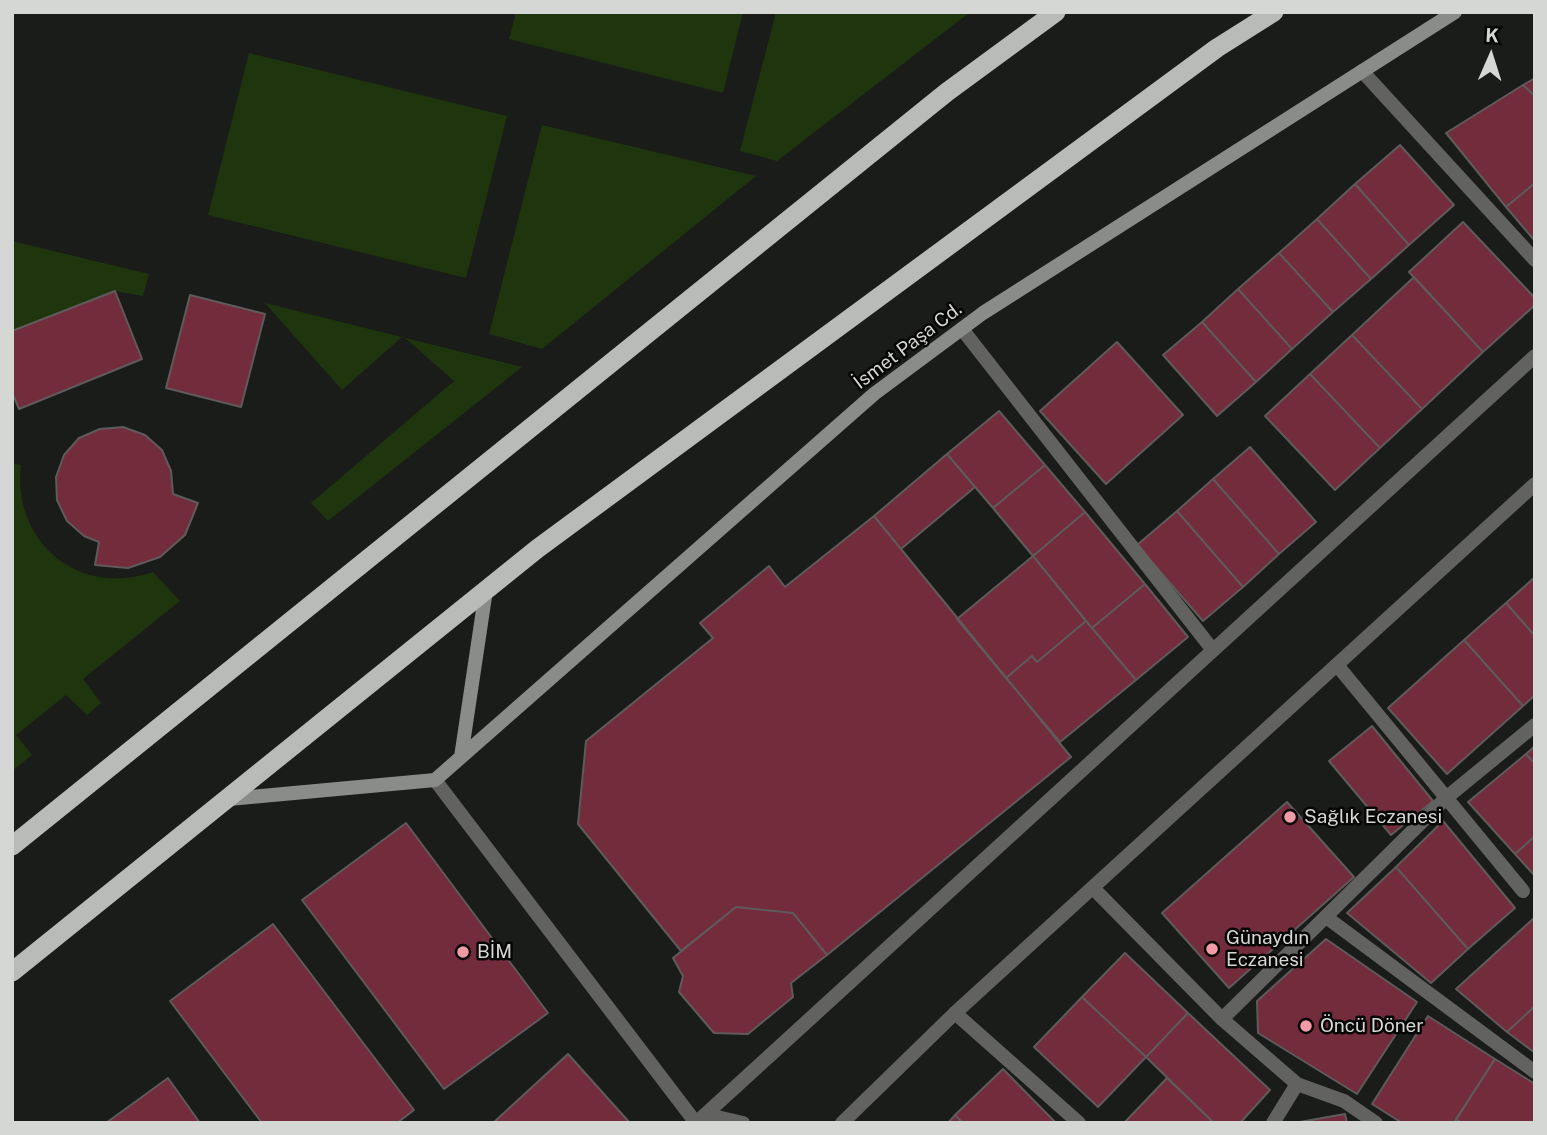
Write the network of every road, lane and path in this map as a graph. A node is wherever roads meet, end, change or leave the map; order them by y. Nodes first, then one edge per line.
1 (1056, 12) edge
2 (1274, 12) edge
3 (1455, 12) edge
4 (1362, 71) junction
5 (1535, 260) edge
6 (962, 328) junction
7 (1535, 356) edge
8 (1535, 484) edge
9 (486, 590) junction
10 (1212, 649) junction
11 (1337, 664) junction
12 (1535, 725) edge
13 (461, 757) junction
14 (435, 780) junction
15 (1447, 798) junction
16 (229, 799) junction
17 (12, 846) edge
18 (1093, 888) junction
19 (1523, 891) dead end
20 (1326, 917) junction
21 (12, 972) edge
22 (956, 1013) junction
23 (1222, 1019) junction
24 (1535, 1072) edge
25 (1297, 1084) junction
26 (696, 1123) edge
27 (743, 1123) edge
28 (842, 1123) edge
29 (1079, 1123) edge
30 (1273, 1123) edge
31 (1376, 1123) edge

1 - 17 highway
2 - 9 highway
3 - 4 main road, İsmet Paşa Cd.
4 - 5 street
4 - 6 main road, İsmet Paşa Cd.
6 - 10 street
6 - 13 main road, İsmet Paşa Cd.
7 - 10 street
8 - 11 street
9 - 13 main road
9 - 16 highway
10 - 26 street
11 - 15 street
11 - 18 street
12 - 15 street
13 - 14 main road, İsmet Paşa Cd.
14 - 16 main road
14 - 26 street
15 - 19 street
15 - 20 street
16 - 21 highway
18 - 22 street
18 - 23 street
20 - 23 street
20 - 24 street
22 - 28 street
22 - 29 street
23 - 25 street
25 - 30 street
25 - 31 street
26 - 27 street

